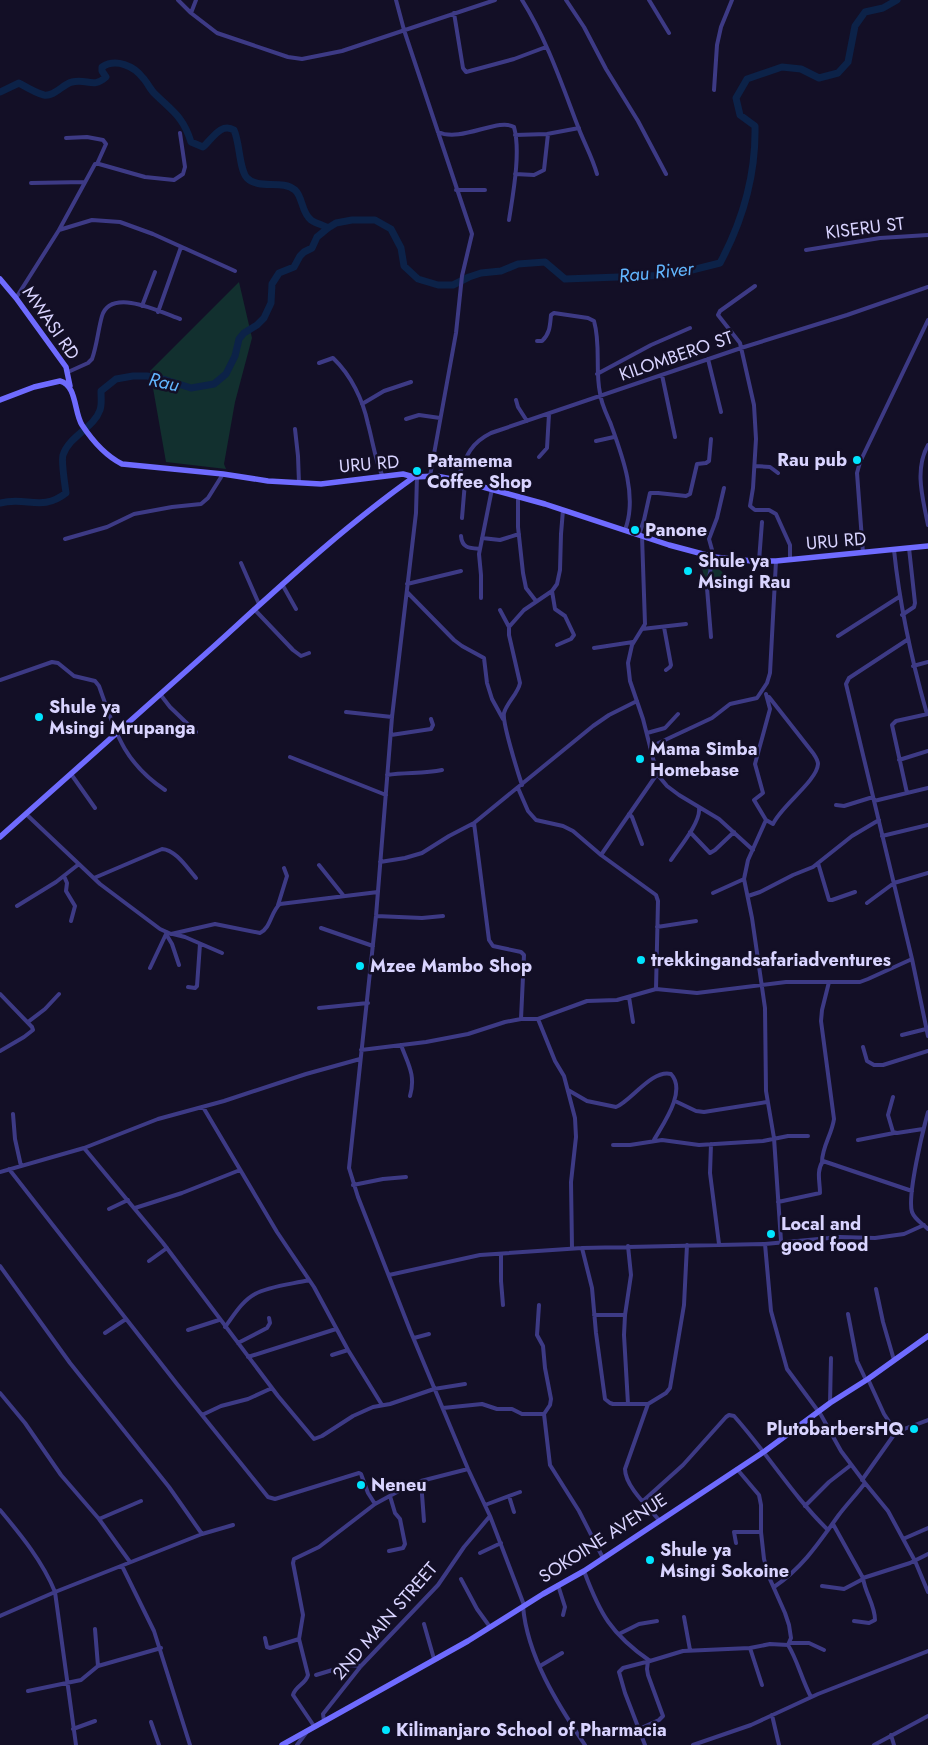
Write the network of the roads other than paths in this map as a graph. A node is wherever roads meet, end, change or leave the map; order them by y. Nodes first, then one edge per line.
1 (178, 0) edge
2 (196, 0) edge
3 (396, 0) edge
4 (495, 0) edge
5 (522, 0) edge
6 (566, 0) edge
7 (649, 0) edge
8 (732, 0) edge
9 (191, 13) junction
10 (454, 13) junction
11 (404, 30) junction
12 (669, 33) dead end
13 (546, 47) junction
14 (714, 90) dead end
15 (579, 128) junction
16 (438, 132) junction
17 (180, 133) dead end
18 (548, 134) junction
19 (516, 135) junction
20 (66, 138) dead end
21 (97, 164) junction
22 (516, 174) junction
23 (597, 174) dead end
24 (666, 174) dead end
25 (85, 182) junction
26 (31, 183) dead end
27 (456, 190) junction
28 (485, 190) dead end
29 (509, 220) dead end
30 (59, 230) junction
31 (928, 235) edge
32 (181, 247) junction
33 (806, 250) dead end
34 (235, 271) dead end
35 (155, 272) dead end
36 (0, 279) edge
37 (755, 286) dead end
38 (928, 287) edge
39 (16, 298) junction
40 (142, 306) junction
41 (158, 312) junction
42 (180, 318) dead end
43 (928, 320) edge
44 (690, 328) dead end
45 (537, 341) dead end
46 (741, 348) junction
47 (708, 359) junction
48 (319, 363) dead end
49 (68, 372) junction
50 (597, 374) junction
51 (662, 375) junction
52 (411, 382) dead end
53 (70, 388) junction
54 (600, 396) junction
55 (0, 400) edge
56 (516, 400) dead end
57 (362, 404) junction
58 (721, 412) dead end
59 (549, 414) junction
60 (440, 418) junction
61 (406, 419) dead end
62 (527, 421) junction
63 (295, 429) dead end
64 (614, 437) junction
65 (676, 437) dead end
66 (711, 439) dead end
67 (596, 442) dead end
68 (928, 446) edge
69 (539, 457) dead end
70 (755, 466) junction
71 (778, 473) dead end
72 (223, 474) junction
73 (430, 476) junction
74 (383, 477) junction
75 (416, 477) junction
76 (457, 480) junction
77 (299, 482) junction
78 (465, 482) junction
79 (928, 482) edge
80 (921, 484) junction
81 (724, 488) dead end
82 (492, 489) junction
83 (518, 497) junction
84 (564, 510) junction
85 (462, 518) dead end
86 (762, 522) dead end
87 (928, 526) edge
88 (625, 530) junction
89 (519, 534) junction
90 (640, 535) junction
91 (461, 536) dead end
92 (482, 538) junction
93 (65, 539) dead end
94 (928, 546) edge
95 (909, 548) junction
96 (480, 550) junction
97 (894, 550) junction
98 (863, 553) junction
99 (712, 556) junction
100 (790, 560) junction
101 (759, 561) junction
102 (776, 561) junction
103 (241, 562) dead end
104 (461, 571) dead end
105 (282, 584) junction
106 (408, 584) junction
107 (552, 591) junction
108 (406, 592) junction
109 (899, 597) junction
110 (481, 598) dead end
111 (536, 601) junction
112 (259, 604) junction
113 (254, 609) junction
114 (296, 609) dead end
115 (500, 610) dead end
116 (902, 615) junction
117 (686, 624) dead end
118 (509, 627) junction
119 (664, 627) junction
120 (642, 630) junction
121 (838, 636) dead end
122 (711, 637) dead end
123 (907, 640) junction
124 (633, 642) junction
125 (557, 645) dead end
126 (594, 648) dead end
127 (309, 653) dead end
128 (928, 662) edge
129 (914, 666) junction
130 (666, 670) dead end
131 (0, 680) edge
132 (765, 692) junction
133 (160, 694) junction
134 (637, 701) junction
135 (346, 712) dead end
136 (678, 714) dead end
137 (927, 714) edge
138 (392, 717) junction
139 (503, 719) junction
140 (432, 720) dead end
141 (196, 732) dead end
142 (116, 733) junction
143 (647, 733) junction
144 (391, 735) junction
145 (650, 747) junction
146 (928, 751) edge
147 (290, 757) dead end
148 (899, 760) junction
149 (442, 770) dead end
150 (70, 774) junction
151 (657, 774) junction
152 (387, 775) junction
153 (520, 786) junction
154 (928, 788) edge
155 (165, 790) dead end
156 (907, 793) junction
157 (386, 794) junction
158 (874, 799) junction
159 (836, 805) dead end
160 (95, 808) dead end
161 (699, 808) junction
162 (26, 814) junction
163 (629, 814) junction
164 (766, 820) junction
165 (878, 820) junction
166 (474, 824) junction
167 (928, 825) edge
168 (690, 832) junction
169 (734, 832) junction
170 (882, 836) junction
171 (0, 837) edge
172 (642, 844) dead end
173 (753, 850) junction
174 (600, 855) junction
175 (671, 860) dead end
176 (380, 862) junction
177 (818, 863) junction
178 (78, 864) junction
179 (319, 865) dead end
180 (284, 868) dead end
181 (928, 873) edge
182 (64, 876) junction
183 (94, 878) junction
184 (196, 878) dead end
185 (744, 879) junction
186 (894, 883) junction
187 (378, 892) junction
188 (855, 892) dead end
189 (713, 893) dead end
190 (343, 895) junction
191 (748, 896) junction
192 (868, 903) dead end
193 (278, 905) junction
194 (17, 906) dead end
195 (376, 916) junction
196 (443, 916) dead end
197 (71, 921) dead end
198 (696, 921) dead end
199 (658, 927) junction
200 (321, 928) dead end
201 (168, 933) junction
202 (200, 944) junction
203 (373, 946) junction
204 (222, 953) dead end
205 (912, 959) junction
206 (179, 965) dead end
207 (150, 968) dead end
208 (829, 982) junction
209 (762, 986) junction
210 (188, 987) dead end
211 (656, 989) junction
212 (0, 994) edge
213 (59, 994) dead end
214 (629, 997) junction
215 (368, 1003) junction
216 (319, 1008) dead end
217 (520, 1019) junction
218 (538, 1019) junction
219 (28, 1022) junction
220 (633, 1022) dead end
221 (926, 1029) junction
222 (902, 1035) dead end
223 (928, 1036) edge
224 (401, 1045) junction
225 (864, 1047) dead end
226 (361, 1050) junction
227 (0, 1051) edge
228 (928, 1051) edge
229 (360, 1059) junction
230 (568, 1090) junction
231 (410, 1096) dead end
232 (893, 1097) dead end
233 (675, 1101) junction
234 (767, 1102) junction
235 (203, 1107) junction
236 (928, 1112) edge
237 (13, 1114) dead end
238 (923, 1129) junction
239 (894, 1132) junction
240 (808, 1136) dead end
241 (774, 1138) junction
242 (654, 1140) junction
243 (858, 1140) dead end
244 (711, 1144) junction
245 (613, 1145) dead end
246 (84, 1148) junction
247 (822, 1162) junction
248 (21, 1166) junction
249 (9, 1169) junction
250 (240, 1170) junction
251 (0, 1172) edge
252 (406, 1177) dead end
253 (353, 1185) junction
254 (912, 1191) junction
255 (128, 1200) junction
256 (778, 1202) junction
257 (134, 1208) junction
258 (109, 1209) dead end
259 (924, 1225) junction
260 (928, 1229) edge
261 (781, 1241) junction
262 (687, 1244) junction
263 (719, 1244) junction
264 (765, 1244) junction
265 (628, 1246) junction
266 (167, 1248) junction
267 (572, 1248) junction
268 (582, 1248) junction
269 (501, 1255) junction
270 (149, 1260) dead end
271 (0, 1266) edge
272 (389, 1274) junction
273 (310, 1280) junction
274 (876, 1288) dead end
275 (504, 1305) dead end
276 (539, 1305) dead end
277 (625, 1314) junction
278 (848, 1314) dead end
279 (594, 1315) junction
280 (269, 1318) dead end
281 (126, 1319) junction
282 (220, 1320) junction
283 (225, 1327) junction
284 (336, 1329) junction
285 (188, 1330) dead end
286 (105, 1332) dead end
287 (429, 1334) dead end
288 (928, 1336) edge
289 (414, 1338) junction
290 (238, 1343) junction
291 (348, 1350) junction
292 (332, 1356) dead end
293 (248, 1357) junction
294 (830, 1358) dead end
295 (894, 1360) junction
296 (867, 1380) junction
297 (465, 1384) dead end
298 (272, 1388) junction
299 (434, 1389) junction
300 (0, 1393) edge
301 (830, 1403) junction
302 (628, 1404) junction
303 (648, 1404) junction
304 (382, 1405) junction
305 (443, 1408) junction
306 (818, 1412) junction
307 (544, 1414) junction
308 (202, 1415) junction
309 (928, 1420) edge
310 (896, 1432) junction
311 (764, 1451) junction
312 (851, 1465) junction
313 (468, 1468) junction
314 (737, 1469) junction
315 (420, 1481) junction
316 (864, 1482) junction
317 (520, 1492) dead end
318 (390, 1496) junction
319 (509, 1496) junction
320 (141, 1501) dead end
321 (643, 1501) junction
322 (375, 1504) junction
323 (485, 1505) junction
324 (805, 1506) junction
325 (0, 1510) edge
326 (514, 1512) dead end
327 (490, 1516) junction
328 (99, 1519) junction
329 (659, 1520) junction
330 (424, 1521) dead end
331 (833, 1524) junction
332 (233, 1525) dead end
333 (928, 1528) edge
334 (828, 1530) junction
335 (761, 1532) junction
336 (202, 1534) junction
337 (903, 1539) junction
338 (501, 1543) junction
339 (736, 1543) dead end
340 (389, 1551) dead end
341 (480, 1553) dead end
342 (928, 1554) edge
343 (603, 1558) junction
344 (915, 1561) junction
345 (130, 1562) junction
346 (122, 1566) junction
347 (584, 1571) junction
348 (461, 1579) dead end
349 (863, 1579) junction
350 (558, 1586) junction
351 (822, 1586) dead end
352 (774, 1587) junction
353 (55, 1592) junction
354 (928, 1592) edge
355 (523, 1606) junction
356 (563, 1615) dead end
357 (0, 1616) edge
358 (684, 1616) dead end
359 (657, 1621) dead end
360 (854, 1621) dead end
361 (424, 1624) dead end
362 (490, 1627) junction
363 (95, 1629) dead end
364 (618, 1634) junction
365 (265, 1638) dead end
366 (299, 1639) junction
367 (789, 1644) junction
368 (161, 1648) junction
369 (750, 1648) junction
370 (690, 1650) junction
371 (824, 1650) dead end
372 (928, 1651) edge
373 (562, 1653) dead end
374 (434, 1659) junction
375 (649, 1661) junction
376 (98, 1666) junction
377 (360, 1666) junction
378 (540, 1666) junction
379 (316, 1675) dead end
380 (68, 1683) junction
381 (762, 1686) dead end
382 (28, 1691) dead end
383 (811, 1696) junction
384 (772, 1715) junction
385 (928, 1716) edge
386 (95, 1721) dead end
387 (324, 1721) junction
388 (151, 1722) dead end
389 (314, 1726) junction
390 (73, 1728) junction
391 (639, 1728) junction
392 (306, 1732) junction
393 (891, 1735) junction
394 (76, 1745) edge
395 (159, 1745) edge
396 (190, 1745) edge
397 (282, 1745) edge
398 (297, 1745) edge
399 (585, 1745) edge
400 (645, 1745) edge
401 (693, 1745) edge
402 (779, 1745) edge
403 (874, 1745) edge
404 (894, 1745) edge

1 - 9 street
2 - 9 street
3 - 11 street
4 - 10 street
5 - 13 street
6 - 24 street
7 - 12 street
8 - 14 street
9 - 11 street
10 - 11 street
10 - 13 street
11 - 16 street
13 - 15 street
15 - 18 street
15 - 23 street
16 - 19 street
16 - 27 street
17 - 21 street
18 - 19 street
18 - 22 street
19 - 22 street
20 - 21 street
21 - 25 street
22 - 29 street
25 - 26 street
25 - 30 street
27 - 28 street
27 - 60 street
30 - 32 street
30 - 39 street
31 - 33 street, KISERU ST
32 - 34 street
32 - 41 street
35 - 40 street
36 - 39 street, MWASI RD
37 - 46 street
38 - 46 street, KILOMBERO ST
39 - 49 street, MWASI RD
40 - 41 street
40 - 49 street
41 - 42 street
43 - 98 street
44 - 50 street
45 - 50 street
46 - 47 street, KILOMBERO ST
46 - 70 street
47 - 51 street, KILOMBERO ST
47 - 58 street
48 - 57 street
49 - 53 street, MWASI RD
50 - 54 street
51 - 54 street, KILOMBERO ST
51 - 65 street
52 - 57 street
53 - 55 street
53 - 72 street, URU RD
54 - 59 street, KILOMBERO ST
54 - 64 street
56 - 62 street
57 - 74 street
59 - 62 street, KILOMBERO ST
59 - 69 street
60 - 61 street
60 - 73 street
62 - 76 street, KILOMBERO ST
63 - 77 street
64 - 67 street
64 - 88 street
66 - 90 street
68 - 80 street
70 - 71 street
70 - 100 street
72 - 77 street, URU RD
72 - 93 street
73 - 75 street, URU RD
73 - 76 street, URU RD
74 - 75 street, URU RD
74 - 77 street, URU RD
75 - 105 street
75 - 106 street
76 - 78 street, URU RD
78 - 82 street, URU RD
78 - 85 street
79 - 80 street
80 - 87 street
81 - 99 street
82 - 83 street, URU RD
82 - 92 street
83 - 84 street, URU RD
83 - 89 street
84 - 88 street, URU RD
84 - 107 street
86 - 101 street
88 - 90 street, URU RD
89 - 92 street
89 - 111 street
90 - 99 street, URU RD
90 - 120 street
91 - 96 street
92 - 96 street
94 - 95 street, URU RD
95 - 97 street, URU RD
95 - 116 street
96 - 110 street
97 - 98 street, URU RD
97 - 109 street
98 - 100 street, URU RD
99 - 101 street, URU RD
99 - 122 street
100 - 102 street, URU RD
101 - 102 street, URU RD
102 - 132 street
103 - 112 street
104 - 106 street
105 - 112 street
105 - 114 street
106 - 108 street
107 - 111 street
107 - 125 street
108 - 138 street
108 - 139 street
109 - 116 street
109 - 121 street
111 - 118 street
112 - 113 street
113 - 127 street
113 - 133 street
115 - 118 street
116 - 123 street
117 - 119 street
118 - 139 street
119 - 120 street
119 - 130 street
120 - 124 street
123 - 129 street
123 - 158 street
124 - 126 street
124 - 134 street
128 - 129 street
129 - 137 street
131 - 142 street
132 - 145 street
132 - 164 street
132 - 164 street
133 - 141 street
133 - 142 street
134 - 143 street
134 - 153 street
135 - 138 street
136 - 143 street
137 - 148 street
138 - 144 street
139 - 153 street
140 - 144 street
142 - 150 street
142 - 155 street
143 - 145 street
144 - 152 street
145 - 151 street
146 - 148 street
147 - 157 street
148 - 156 street
149 - 152 street
150 - 160 street
150 - 162 street
151 - 161 street
151 - 163 street
152 - 157 street
153 - 166 street
153 - 174 street
154 - 156 street
156 - 158 street
157 - 176 street
158 - 159 street
158 - 165 street
161 - 168 street
161 - 169 street
162 - 171 street
162 - 178 street
163 - 172 street
163 - 174 street
164 - 173 street
165 - 170 street
165 - 177 street
166 - 176 street
166 - 217 street
167 - 170 street
168 - 169 street
168 - 175 street
169 - 173 street
170 - 186 street
173 - 185 street
174 - 199 street
176 - 187 street
177 - 188 street
177 - 191 street
178 - 182 street
178 - 183 street
179 - 190 street
180 - 193 street
181 - 186 street
182 - 194 street
182 - 197 street
183 - 184 street
183 - 201 street
185 - 189 street
185 - 191 street
186 - 192 street
186 - 205 street
187 - 190 street
187 - 195 street
190 - 193 street
191 - 209 street
193 - 201 street
195 - 196 street
195 - 203 street
198 - 199 street
199 - 211 street
200 - 203 street
201 - 202 street
201 - 206 street
201 - 207 street
202 - 204 street
202 - 210 street
203 - 215 street
205 - 208 street
205 - 221 street
208 - 209 street
208 - 247 street
209 - 211 street
209 - 234 street
211 - 214 street
212 - 219 street
213 - 219 street
214 - 218 street
214 - 220 street
215 - 216 street
215 - 226 street
217 - 218 street
217 - 224 street
218 - 230 street
219 - 227 street
221 - 222 street
221 - 223 street
224 - 226 street
224 - 231 street
225 - 228 street
226 - 229 street
229 - 235 street
229 - 253 street
230 - 233 street
230 - 267 street
232 - 239 street
233 - 234 street
233 - 242 street
234 - 241 street
235 - 246 street
235 - 250 street
236 - 238 street
237 - 248 street
238 - 239 street
238 - 254 street
239 - 243 street
240 - 241 street
241 - 244 street
241 - 256 street
242 - 244 street
242 - 245 street
244 - 263 street
246 - 248 street
246 - 255 street
247 - 254 street
247 - 256 street
248 - 249 street
249 - 251 street
249 - 281 street
250 - 257 street
250 - 273 street
252 - 253 street
253 - 272 street
254 - 259 street
255 - 257 street
255 - 258 street
256 - 261 street
257 - 266 street
259 - 260 street
259 - 261 street
261 - 264 street
262 - 263 street
262 - 265 street
262 - 303 street
263 - 264 street
264 - 306 street
265 - 268 street
265 - 277 street
266 - 270 street
266 - 282 street
267 - 268 street
267 - 269 street
268 - 279 street
269 - 272 street
269 - 275 street
271 - 336 street
272 - 289 street
273 - 283 street
273 - 284 street
274 - 295 street
276 - 307 street
277 - 279 street
277 - 302 street
278 - 296 street
279 - 302 street
280 - 290 street
281 - 286 street
281 - 308 street
282 - 283 street
282 - 285 street
283 - 290 street
284 - 291 street
284 - 293 street
287 - 289 street
288 - 295 street, SOKOINE AVENUE
289 - 299 street
290 - 293 street
291 - 292 street
291 - 304 street
293 - 298 street
294 - 301 street
295 - 296 street, SOKOINE AVENUE
296 - 301 street, SOKOINE AVENUE
296 - 310 street
297 - 299 street
298 - 304 street
298 - 308 street
299 - 304 street
299 - 305 street
300 - 328 street
301 - 306 street, SOKOINE AVENUE
302 - 303 street
303 - 321 street
305 - 307 street
305 - 313 street
306 - 311 street, SOKOINE AVENUE
306 - 312 street
307 - 343 street
308 - 322 street
309 - 310 street
310 - 316 street
311 - 314 street, SOKOINE AVENUE
311 - 321 street
311 - 324 street
312 - 316 street
312 - 324 street
313 - 315 street
313 - 323 street
314 - 329 street, SOKOINE AVENUE
314 - 335 street
315 - 318 street
315 - 330 street
316 - 331 street
316 - 337 street
317 - 319 street
318 - 322 street
318 - 340 street
319 - 323 street
319 - 326 street
320 - 328 street
321 - 329 street
322 - 366 street
323 - 327 street
324 - 334 street
325 - 353 street
327 - 338 street
327 - 377 street, 2ND MAIN STREET
328 - 345 street
329 - 343 street, SOKOINE AVENUE
331 - 334 street
331 - 349 street
332 - 336 street
333 - 337 street
334 - 352 street
335 - 339 street
335 - 352 street
336 - 345 street
337 - 344 street
338 - 341 street
338 - 355 street
342 - 344 street
343 - 347 street, SOKOINE AVENUE
344 - 349 street
344 - 354 street
345 - 346 street
346 - 353 street
346 - 368 street
347 - 350 street, SOKOINE AVENUE
347 - 364 street
348 - 362 street
349 - 351 street
349 - 360 street
350 - 355 street, SOKOINE AVENUE
350 - 356 street
352 - 367 street
353 - 357 street
353 - 380 street
355 - 362 street, SOKOINE AVENUE
355 - 378 street
358 - 370 street
359 - 364 street
361 - 374 street
362 - 374 street, SOKOINE AVENUE
363 - 376 street
364 - 375 street
365 - 366 street
366 - 389 street
367 - 369 street
367 - 371 street
367 - 383 street
368 - 376 street
368 - 396 street
369 - 370 street
369 - 381 street
370 - 375 street
372 - 383 street
373 - 378 street
374 - 387 street, SOKOINE AVENUE
375 - 391 street
375 - 391 street
376 - 380 street
377 - 379 street
377 - 387 street, 2ND MAIN STREET
378 - 399 street
380 - 382 street
380 - 390 street
383 - 384 street
384 - 401 street
384 - 402 street
385 - 393 street
386 - 390 street
387 - 389 street, SOKOINE AVENUE
388 - 395 street
389 - 392 street, SOKOINE AVENUE
390 - 394 street
391 - 400 street
392 - 397 street, SOKOINE AVENUE
392 - 398 street
393 - 403 street
393 - 404 street

